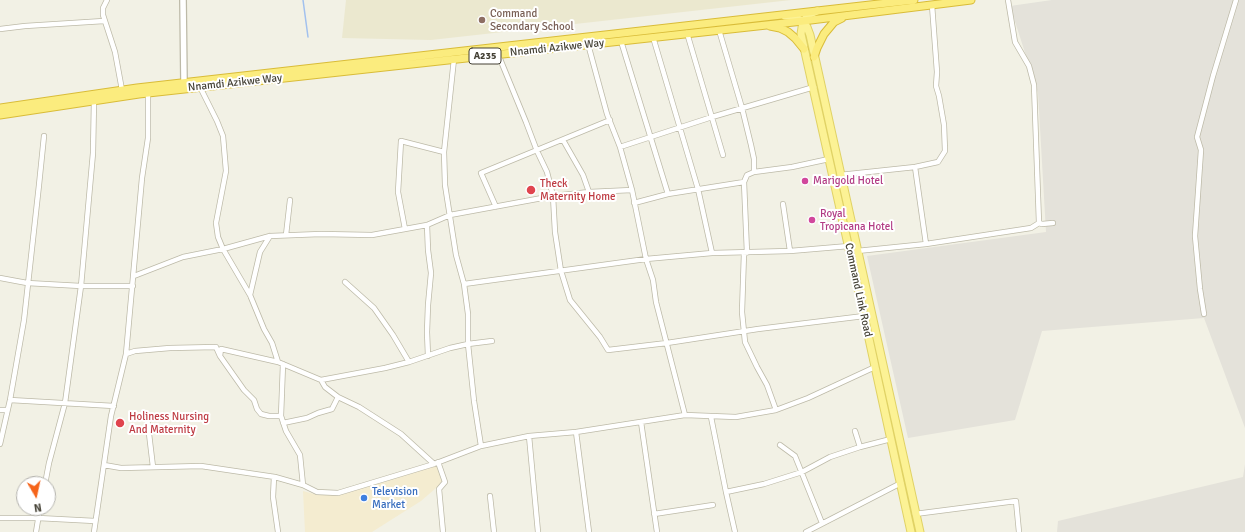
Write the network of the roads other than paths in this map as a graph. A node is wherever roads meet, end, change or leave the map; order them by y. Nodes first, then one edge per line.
1 (107, 0) edge
2 (183, 0) edge
3 (914, 0) edge
4 (971, 0) edge
5 (1008, 0) edge
6 (1236, 0) edge
7 (932, 6) junction
8 (817, 11) junction
9 (854, 14) junction
10 (779, 16) junction
11 (104, 21) junction
12 (803, 21) junction
13 (758, 25) junction
14 (0, 29) edge
15 (719, 30) junction
16 (687, 33) junction
17 (653, 37) junction
18 (621, 41) junction
19 (588, 44) junction
20 (804, 49) junction
21 (498, 54) junction
22 (814, 57) junction
23 (454, 59) junction
24 (184, 82) junction
25 (200, 87) junction
26 (814, 87) junction
27 (122, 90) junction
28 (148, 93) junction
29 (94, 100) junction
30 (0, 108) edge
31 (742, 108) junction
32 (0, 115) edge
33 (712, 117) junction
34 (610, 120) junction
35 (680, 127) junction
36 (44, 136) dead end
37 (651, 137) junction
38 (563, 140) junction
39 (620, 147) junction
40 (537, 150) junction
41 (444, 152) junction
42 (723, 155) dead end
43 (829, 159) junction
44 (915, 167) junction
45 (754, 172) junction
46 (840, 176) junction
47 (744, 182) junction
48 (698, 189) junction
49 (632, 190) junction
50 (589, 192) junction
51 (668, 194) junction
52 (553, 196) junction
53 (290, 200) dead end
54 (634, 203) junction
55 (783, 204) dead end
56 (496, 206) junction
57 (450, 215) junction
58 (1039, 223) junction
59 (1053, 223) dead end
60 (427, 224) junction
61 (405, 229) junction
62 (286, 235) junction
63 (270, 236) junction
64 (926, 244) junction
65 (848, 246) junction
66 (223, 249) junction
67 (790, 251) junction
68 (857, 251) junction
69 (712, 253) junction
70 (745, 253) junction
71 (646, 259) junction
72 (561, 271) junction
73 (134, 276) junction
74 (0, 278) edge
75 (345, 282) dead end
76 (27, 283) junction
77 (464, 284) junction
78 (81, 286) junction
79 (133, 286) junction
80 (861, 287) junction
81 (250, 295) junction
82 (1204, 314) dead end
83 (864, 316) junction
84 (745, 331) junction
85 (492, 341) dead end
86 (667, 343) junction
87 (468, 344) junction
88 (126, 354) junction
89 (220, 356) junction
90 (428, 356) junction
91 (409, 362) junction
92 (281, 363) junction
93 (875, 367) junction
94 (321, 380) junction
95 (338, 397) junction
96 (10, 400) junction
97 (65, 403) junction
98 (114, 406) junction
99 (0, 410) edge
100 (7, 410) junction
101 (776, 410) junction
102 (685, 415) junction
103 (281, 416) junction
104 (146, 417) dead end
105 (711, 417) junction
106 (641, 422) junction
107 (284, 423) junction
108 (855, 431) dead end
109 (576, 432) junction
110 (529, 436) junction
111 (891, 439) junction
112 (0, 444) edge
113 (780, 445) dead end
114 (481, 446) junction
115 (860, 447) junction
116 (436, 463) junction
117 (104, 465) junction
118 (153, 467) junction
119 (802, 472) junction
120 (47, 476) edge
121 (274, 477) junction
122 (901, 483) junction
123 (303, 485) junction
124 (726, 492) junction
125 (490, 496) dead end
126 (713, 505) dead end
127 (654, 514) junction
128 (916, 514) junction
129 (0, 518) edge
130 (38, 518) junction
131 (95, 521) junction
132 (822, 523) junction
133 (36, 532) edge
134 (94, 532) edge
135 (278, 532) edge
136 (443, 532) edge
137 (494, 532) edge
138 (538, 532) edge
139 (589, 532) edge
140 (657, 532) edge
141 (735, 532) edge
142 (806, 532) edge
143 (911, 532) edge
144 (920, 532) edge
145 (1019, 532) edge

1 - 11 street
2 - 24 street
3 - 8 highway, Nnamdi Azikwe Way / A235
4 - 7 highway, Nnamdi Azikwe Way / A235
5 - 58 street
6 - 82 street
7 - 9 highway, Nnamdi Azikwe Way / A235
7 - 44 street
8 - 10 highway, Nnamdi Azikwe Way / A235
8 - 12 main road
9 - 12 highway, Nnamdi Azikwe Way / A235
9 - 22 highway
10 - 12 main road
10 - 24 highway, Nnamdi Azikwe Way / A235
11 - 14 street
11 - 27 street
12 - 13 highway, Nnamdi Azikwe Way / A235
12 - 20 main road, Command Link Road
12 - 22 main road, Command Link Road
13 - 15 highway, Nnamdi Azikwe Way / A235
13 - 20 highway
15 - 16 highway, Nnamdi Azikwe Way / A235
15 - 31 street
16 - 17 highway, Nnamdi Azikwe Way / A235
16 - 33 street
17 - 18 highway, Nnamdi Azikwe Way / A235
17 - 35 street
18 - 19 highway, Nnamdi Azikwe Way / A235
18 - 37 street
19 - 21 highway, Nnamdi Azikwe Way / A235
19 - 34 street
20 - 26 main road, Command Link Road
21 - 23 highway, Nnamdi Azikwe Way / A235
21 - 40 street
22 - 46 main road, Command Link Road
23 - 25 highway, Nnamdi Azikwe Way / A235
23 - 41 street
24 - 27 highway, Nnamdi Azikwe Way / A235
25 - 28 highway, Nnamdi Azikwe Way / A235
25 - 66 street
26 - 31 street
26 - 43 main road, Command Link Road
27 - 30 highway, Nnamdi Azikwe Way / A235
28 - 29 highway, Nnamdi Azikwe Way / A235
28 - 73 street
29 - 32 highway, Nnamdi Azikwe Way / A235
29 - 78 street
31 - 33 street
31 - 45 street
33 - 35 street
33 - 42 street
34 - 38 street
34 - 39 street
35 - 37 street
35 - 48 street
36 - 76 street
37 - 39 street
37 - 51 street
38 - 40 street
38 - 50 street
39 - 49 street
40 - 52 street
40 - 56 street
41 - 57 street
41 - 61 street
43 - 45 street
43 - 65 main road, Command Link Road
44 - 46 street
44 - 64 street
45 - 47 street
46 - 68 main road, Command Link Road
47 - 48 street
47 - 70 street
48 - 51 street
48 - 69 street
49 - 50 street
49 - 54 street
50 - 52 street
51 - 54 street
52 - 56 street
52 - 72 street
53 - 62 street
54 - 71 street
55 - 67 street
56 - 57 street
57 - 60 street
57 - 77 street
58 - 59 street
58 - 64 street
60 - 61 street
60 - 90 street
61 - 62 street
62 - 63 street
63 - 66 street
63 - 81 street
64 - 68 street
65 - 67 street
65 - 80 main road, Command Link Road
66 - 73 street
66 - 81 street
67 - 70 street
68 - 80 main road, Command Link Road
69 - 70 street
69 - 71 street
70 - 84 street
71 - 72 street
71 - 86 street
72 - 77 street
72 - 86 street
73 - 79 street
74 - 76 street
75 - 91 street
76 - 78 street
76 - 96 street
77 - 87 street
78 - 79 street
78 - 97 street
79 - 88 street
80 - 83 main road, Command Link Road
80 - 128 main road, Command Link Road
81 - 92 street
83 - 84 street
83 - 93 main road, Command Link Road
84 - 86 street
84 - 101 street
85 - 87 street
86 - 102 street
87 - 90 street
87 - 114 street
88 - 89 street
88 - 98 street
89 - 92 street
89 - 103 street
90 - 91 street
91 - 94 street
92 - 94 street
92 - 103 street
93 - 101 street
93 - 111 main road, Command Link Road
94 - 95 street
95 - 107 street
95 - 116 street
96 - 97 street
96 - 100 street
97 - 98 street
97 - 120 street
98 - 117 street
99 - 100 street
100 - 112 street
101 - 105 street
102 - 105 street
102 - 106 street
103 - 107 street
104 - 118 street
105 - 124 street
106 - 109 street
106 - 127 street
107 - 123 street
108 - 115 street
109 - 110 street
109 - 139 street
110 - 114 street
110 - 138 street
111 - 115 street
111 - 122 main road, Command Link Road
113 - 119 street
114 - 116 street
115 - 119 street
116 - 123 street
116 - 136 street
117 - 118 street
117 - 131 street
118 - 121 street
119 - 124 street
119 - 132 street
121 - 123 street
121 - 135 street
122 - 132 street
122 - 143 main road, Command Link Road
124 - 141 street
125 - 137 street
126 - 127 street
127 - 140 street
128 - 144 main road, Command Link Road
128 - 145 street
129 - 130 street
130 - 131 street
130 - 133 street
131 - 134 street
132 - 142 street

